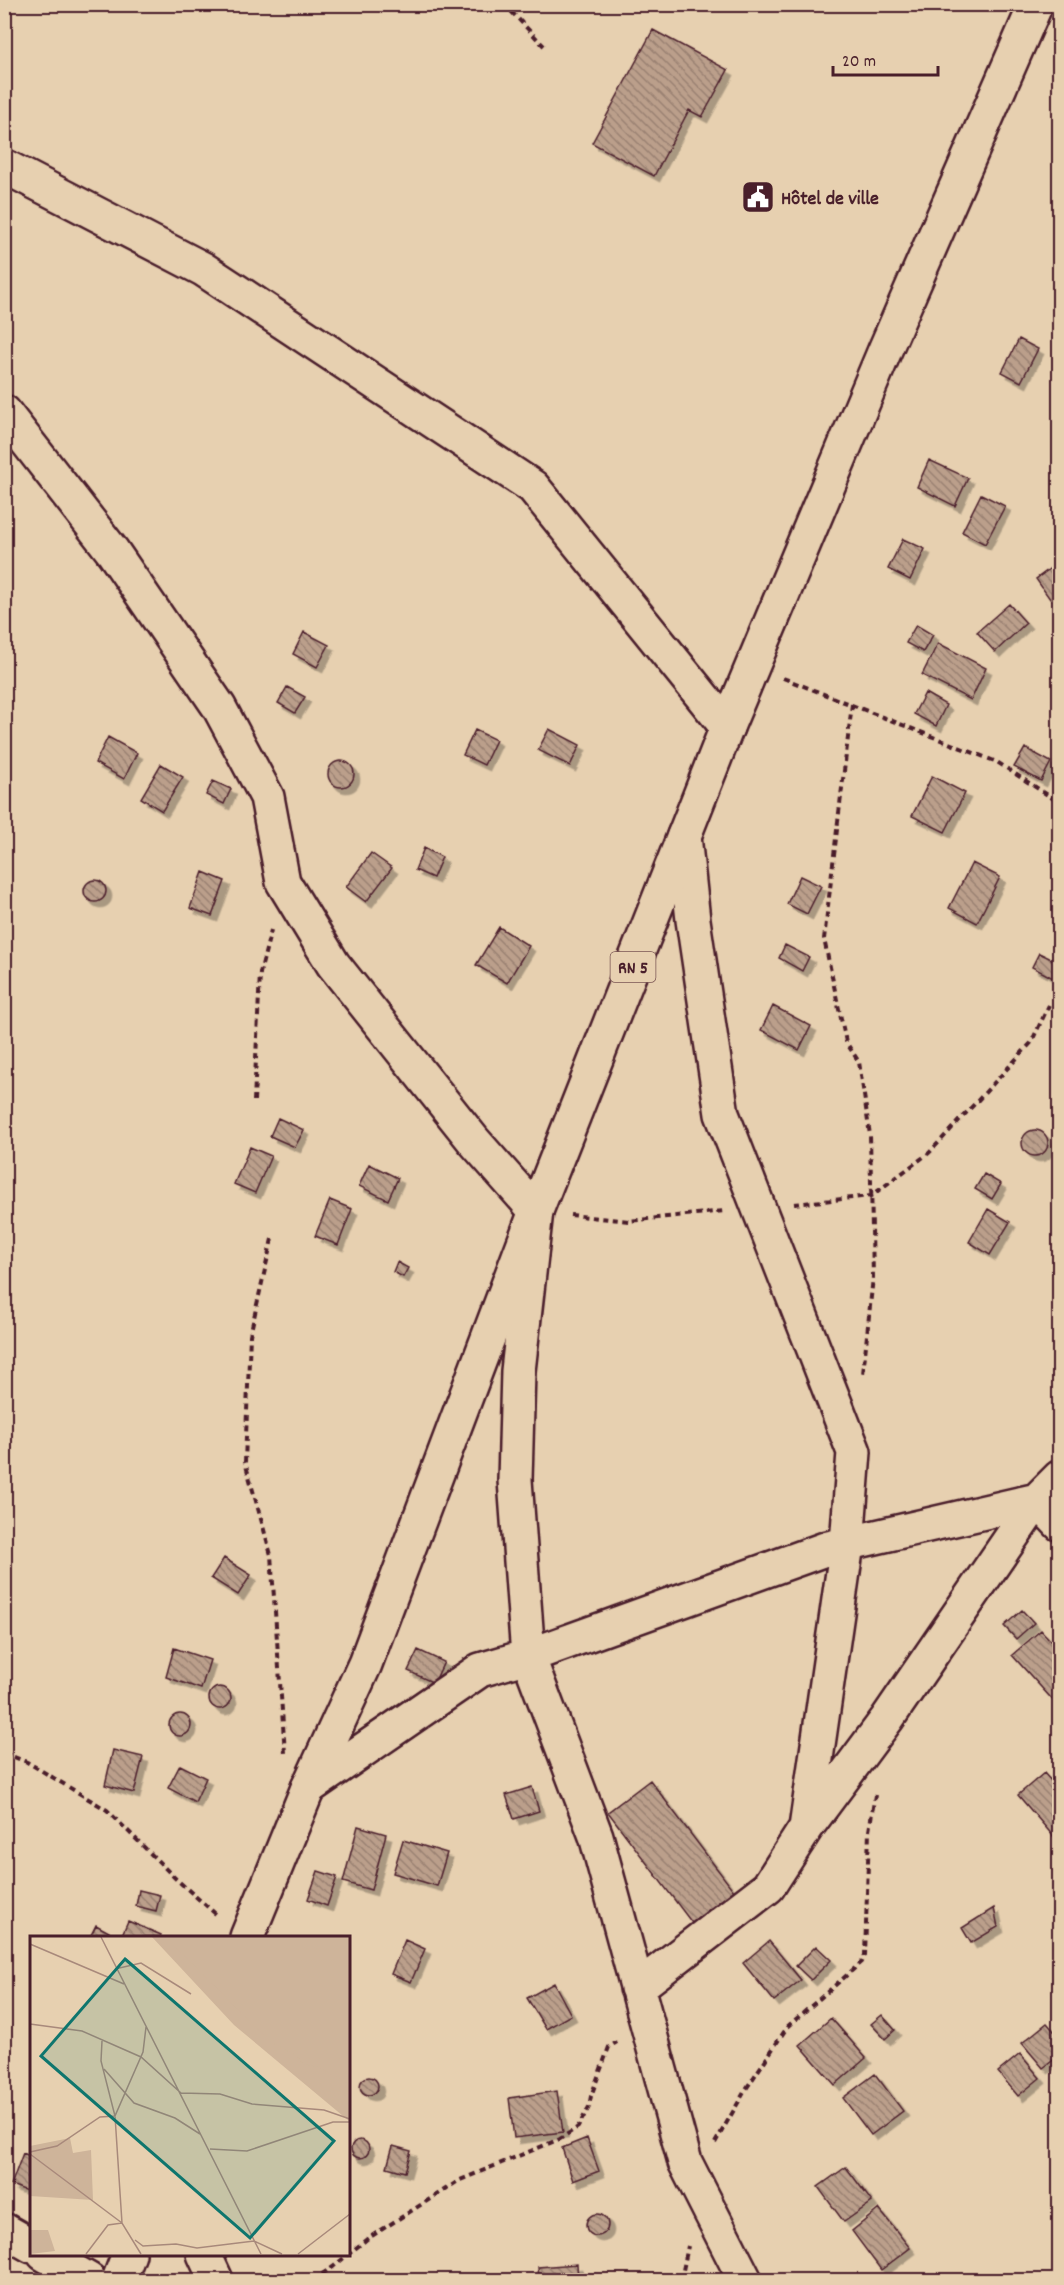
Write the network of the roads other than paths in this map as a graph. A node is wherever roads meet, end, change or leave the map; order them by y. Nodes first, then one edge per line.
1 (1036, 4) edge
2 (4, 166) edge
3 (4, 412) edge
4 (727, 727) junction
5 (684, 836) junction
6 (536, 1211) junction
7 (1048, 1488) edge
8 (1059, 1524) edge
9 (847, 1544) junction
10 (528, 1656) junction
11 (308, 1788) junction
12 (806, 1828) junction
13 (236, 1930) edge
14 (637, 1988) junction
15 (4, 2230) edge
16 (30, 2245) edge
17 (47, 2255) edge
18 (128, 2255) edge
19 (205, 2255) edge
20 (89, 2280) edge
21 (120, 2280) edge
22 (216, 2280) edge
23 (745, 2280) edge

1 - 4 street, RN 5
2 - 4 street
3 - 6 street
4 - 5 street, RN 5
5 - 6 street, RN 5
5 - 9 street
6 - 10 street
6 - 11 street, RN 5
7 - 8 street
7 - 9 street
7 - 12 street
9 - 10 street
9 - 12 street
10 - 11 street
10 - 14 street
11 - 13 street, RN 5
12 - 14 street
14 - 23 street
15 - 16 street
17 - 20 street
18 - 21 street
19 - 22 street

